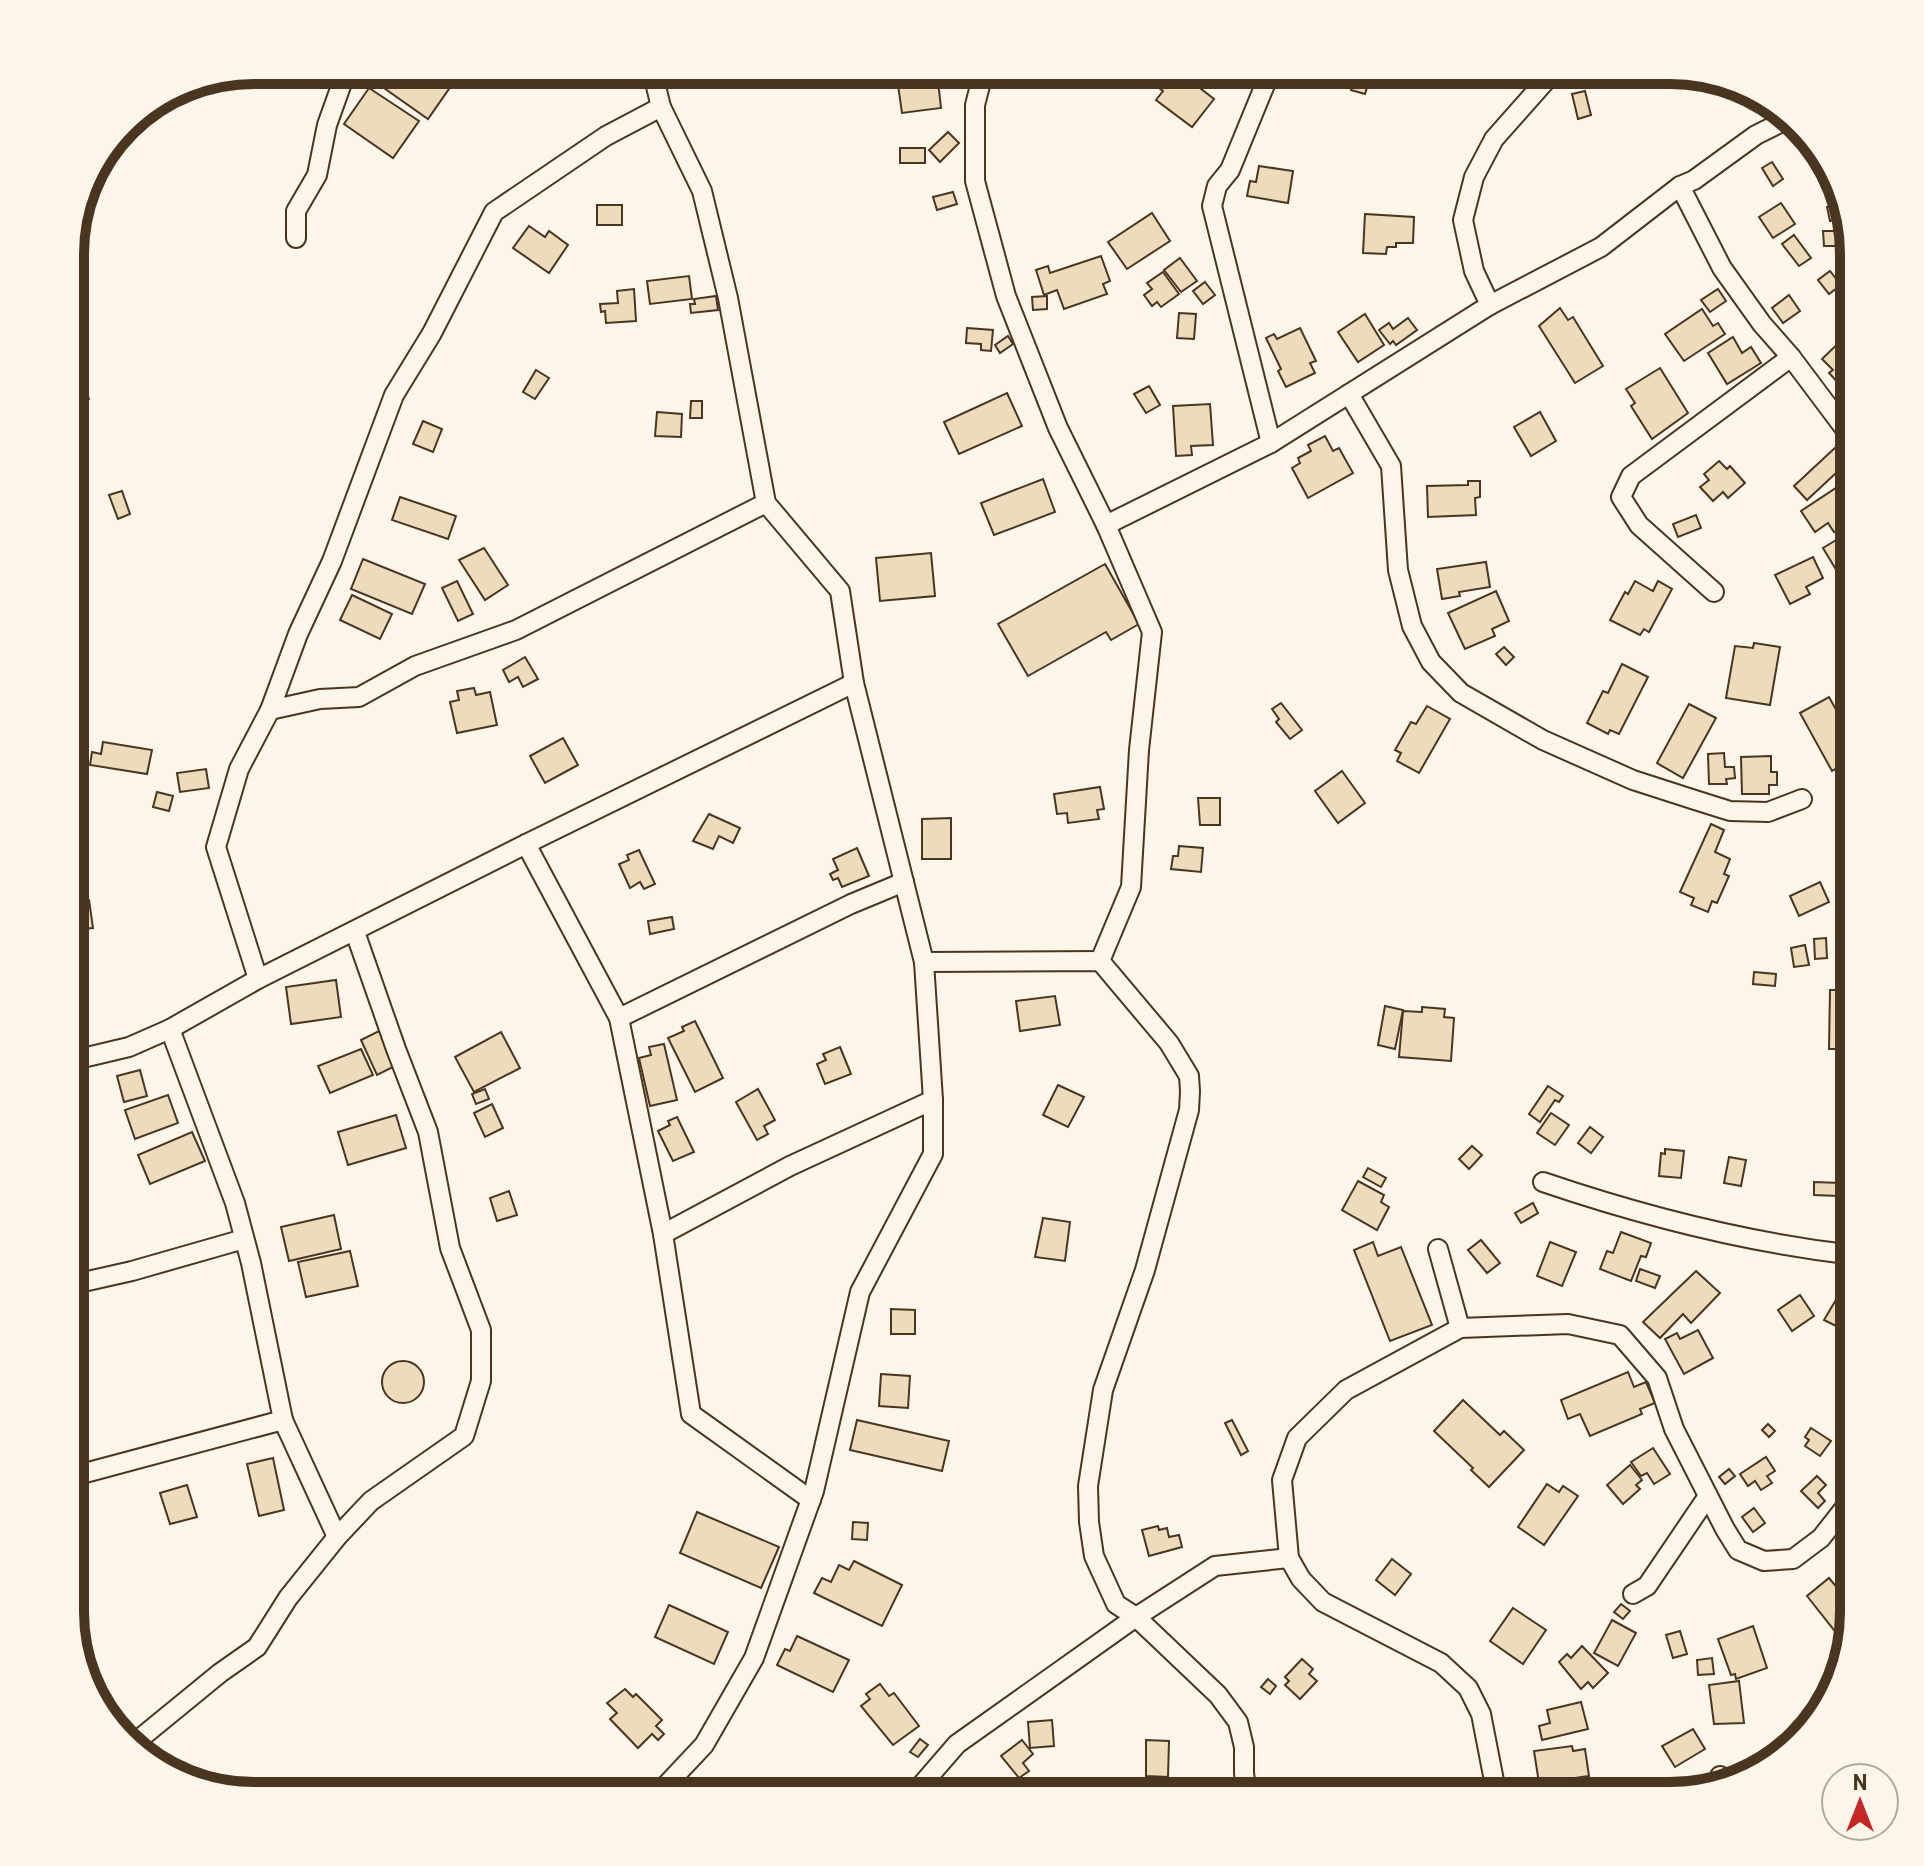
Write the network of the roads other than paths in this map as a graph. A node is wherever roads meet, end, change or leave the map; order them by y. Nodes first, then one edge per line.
1 (342, 84) edge
2 (655, 84) edge
3 (980, 84) edge
4 (1265, 84) edge
5 (1543, 84) edge
6 (661, 107) junction
7 (1779, 124) edge
8 (1680, 186) junction
9 (296, 238) dead end
10 (1490, 305) junction
11 (1791, 357) junction
12 (1349, 394) junction
13 (1840, 422) edge
14 (1271, 443) junction
15 (766, 503) junction
16 (1106, 525) junction
17 (1714, 592) dead end
18 (854, 683) junction
19 (270, 710) junction
20 (1802, 799) dead end
21 (526, 844) junction
22 (904, 882) junction
23 (355, 932) junction
24 (1100, 961) junction
25 (924, 962) junction
26 (258, 979) junction
27 (619, 1018) junction
28 (170, 1029) junction
29 (84, 1058) edge
30 (933, 1100) junction
31 (1543, 1182) dead end
32 (663, 1234) junction
33 (244, 1239) junction
34 (1438, 1249) dead end
35 (1840, 1253) edge
36 (84, 1282) edge
37 (1460, 1328) junction
38 (283, 1420) junction
39 (84, 1473) edge
40 (1708, 1496) junction
41 (811, 1500) junction
42 (1840, 1514) edge
43 (337, 1537) junction
44 (1289, 1558) junction
45 (1633, 1594) dead end
46 (1136, 1617) junction
47 (140, 1738) edge
48 (669, 1782) edge
49 (924, 1782) edge
50 (1245, 1782) edge
51 (1494, 1782) edge

1 - 9 street
2 - 6 street
3 - 16 street
4 - 14 street
5 - 10 street
6 - 15 street
6 - 19 street
7 - 8 street
8 - 10 street
8 - 11 street
10 - 12 street
11 - 13 street
11 - 17 street
12 - 14 street
12 - 20 street
14 - 16 street
15 - 18 street
15 - 19 street
16 - 24 street
18 - 21 street
18 - 22 street
19 - 26 street
21 - 23 street
21 - 27 street
22 - 25 street
22 - 27 street
23 - 26 street
23 - 43 street
24 - 25 street
24 - 46 street
25 - 30 street
26 - 28 street
27 - 32 street
28 - 29 street
28 - 33 street
30 - 32 street
30 - 41 street
31 - 35 street
32 - 41 street
33 - 36 street
33 - 38 street
34 - 37 street
37 - 40 street
37 - 44 street
38 - 39 street
38 - 43 street
40 - 42 street
40 - 45 street
41 - 48 street
43 - 47 street
44 - 46 street
44 - 51 street
46 - 49 street
46 - 50 street

